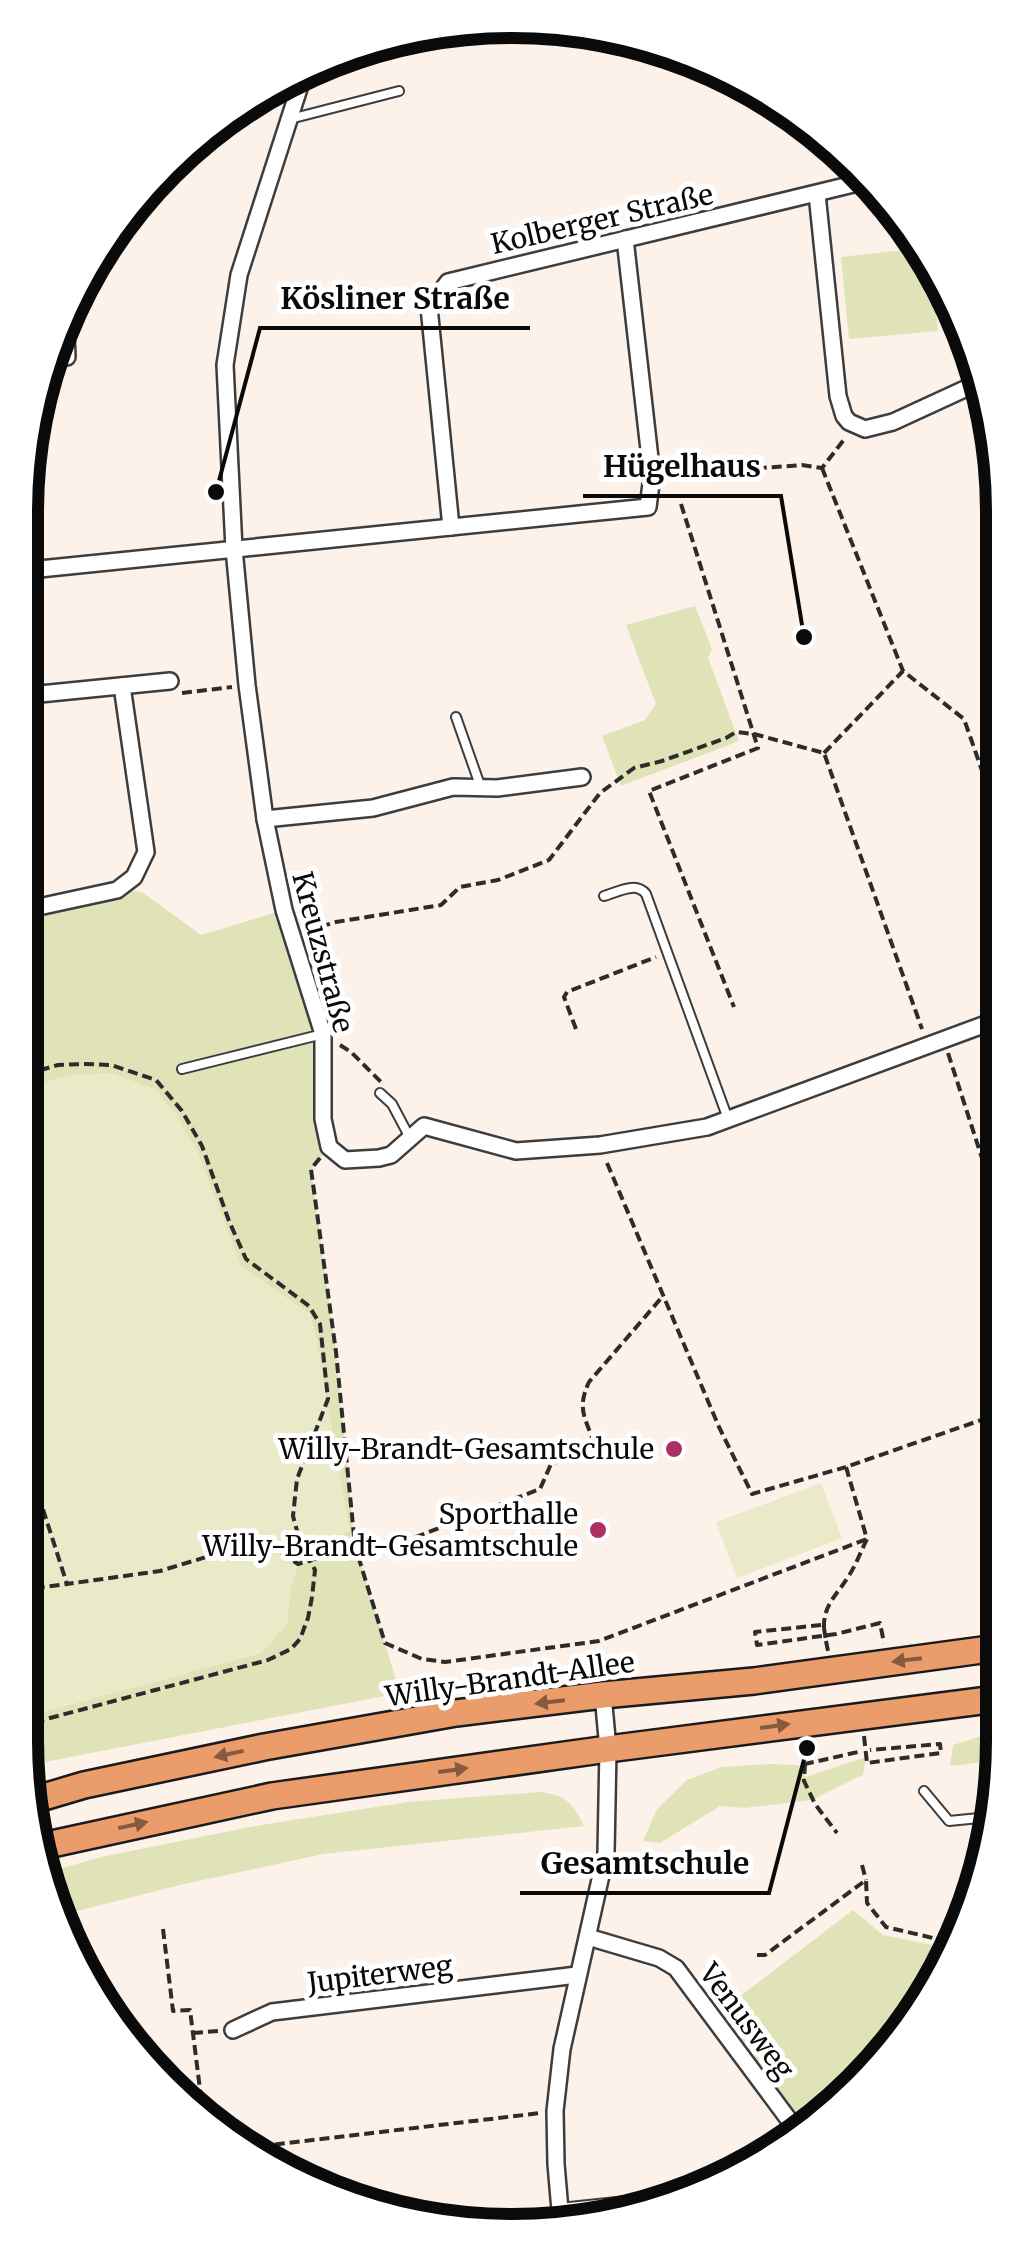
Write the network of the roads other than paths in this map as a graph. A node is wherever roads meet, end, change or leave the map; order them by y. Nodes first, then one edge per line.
1 (299, 88) edge
2 (399, 92) dead end
3 (290, 119) junction
4 (855, 184) edge
5 (817, 194) junction
6 (624, 238) junction
7 (969, 387) edge
8 (451, 527) junction
9 (234, 549) junction
10 (38, 569) edge
11 (170, 681) dead end
12 (122, 686) junction
13 (38, 694) edge
14 (456, 716) dead end
15 (582, 777) dead end
16 (481, 788) junction
17 (265, 819) junction
18 (604, 896) dead end
19 (38, 907) edge
20 (986, 1024) edge
21 (323, 1034) junction
22 (182, 1069) dead end
23 (380, 1093) road end
24 (728, 1119) junction
25 (410, 1138) junction
26 (986, 1649) edge
27 (603, 1695) junction
28 (986, 1700) edge
29 (608, 1749) junction
30 (924, 1791) dead end
31 (42, 1796) edge
32 (979, 1818) edge
33 (50, 1844) edge
34 (588, 1937) junction
35 (577, 1975) junction
36 (233, 2030) road end
37 (791, 2123) edge
38 (560, 2210) edge

1 - 3 street, Kreuzstraße
2 - 3 lane
3 - 9 street, Kreuzstraße
4 - 5 street, Kolberger Straße
5 - 6 street, Kolberger Straße
5 - 7 street
6 - 8 street, Kolberger Straße
6 - 8 street
8 - 9 street
9 - 10 street
9 - 17 street, Kreuzstraße
11 - 12 street
12 - 13 street
12 - 19 street
14 - 16 lane
15 - 16 street
16 - 17 street
17 - 21 street, Kreuzstraße
18 - 24 lane
20 - 24 street
21 - 22 lane
21 - 25 street, Kreuzstraße
23 - 25 lane
24 - 25 street
26 -> 27 main road, Willy-Brandt-Allee
27 - 29 street
27 -> 31 main road, Willy-Brandt-Allee
29 -> 28 main road
33 -> 29 main road
29 - 34 street
30 - 32 lane
34 - 35 street
34 - 37 street, Venusweg
35 - 36 street, Jupiterweg
35 - 38 street

